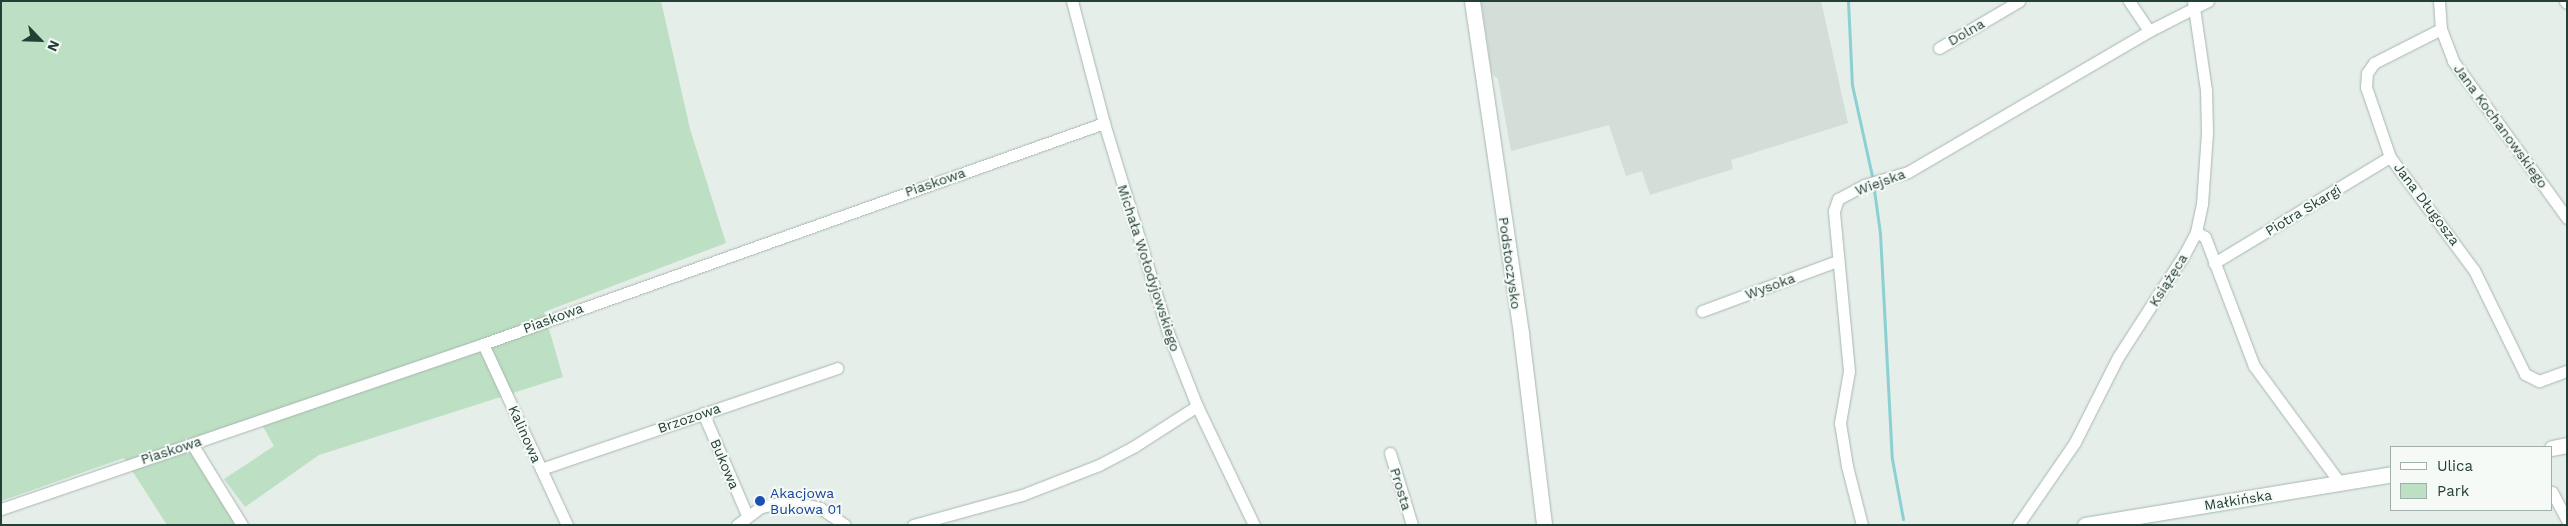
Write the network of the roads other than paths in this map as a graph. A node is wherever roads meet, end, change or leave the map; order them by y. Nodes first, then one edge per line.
1 (1072, 1) edge
2 (1472, 1) edge
3 (2019, 1) edge
4 (2129, 1) edge
5 (2208, 1) edge
6 (2439, 1) edge
7 (2193, 4) edge
8 (2441, 30) junction
9 (2149, 31) junction
10 (1939, 48) dead end
11 (1104, 123) junction
12 (2390, 157) junction
13 (2567, 218) edge
14 (2196, 232) junction
15 (1837, 261) junction
16 (2214, 263) junction
17 (1702, 311) dead end
18 (484, 344) junction
19 (837, 368) dead end
20 (2567, 371) edge
21 (1197, 406) junction
22 (704, 413) junction
23 (192, 444) junction
24 (2567, 445) edge
25 (2553, 448) edge
26 (1390, 453) dead end
27 (541, 469) junction
28 (2390, 474) edge
29 (2340, 483) junction
30 (2553, 494) edge
31 (1, 509) edge
32 (747, 515) junction
33 (2567, 520) edge
34 (242, 525) edge
35 (567, 525) edge
36 (737, 525) edge
37 (845, 525) edge
38 (913, 525) edge
39 (1254, 525) edge
40 (1412, 525) edge
41 (1544, 525) edge
42 (1862, 525) edge
43 (2018, 525) edge
44 (2085, 525) edge

1 - 11 street, Michała Wołodyjowskiego
2 - 41 street, Podstoczysko
3 - 10 street, Dolna
4 - 9 street
5 - 7 street, Wiejska
6 - 8 street, Jana Kochanowskiego
7 - 9 street, Wiejska
7 - 14 street, Książęca
8 - 12 street, Jana Długosza
8 - 13 street, Jana Kochanowskiego
9 - 15 street, Wiejska
11 - 18 street, Piaskowa
11 - 21 street, Michała Wołodyjowskiego
12 - 16 street, Piotra Skargi
12 - 20 street, Jana Długosza
14 - 16 street
14 - 43 street, Książęca
15 - 17 street, Wysoka
15 - 42 street, Wiejska
16 - 29 street
18 - 23 street, Piaskowa
18 - 27 street, Kalinowa
19 - 22 street, Brzozowa
21 - 38 street
21 - 39 street, Michała Wołodyjowskiego
22 - 27 street, Brzozowa
22 - 32 street, Bukowa
23 - 31 street, Piaskowa
23 - 34 street
24 - 25 street
26 - 40 street, Prosta
27 - 35 street, Kalinowa
28 - 29 street, Małkińska
29 - 44 street, Małkińska
30 - 33 street
32 - 36 street
32 - 37 street

